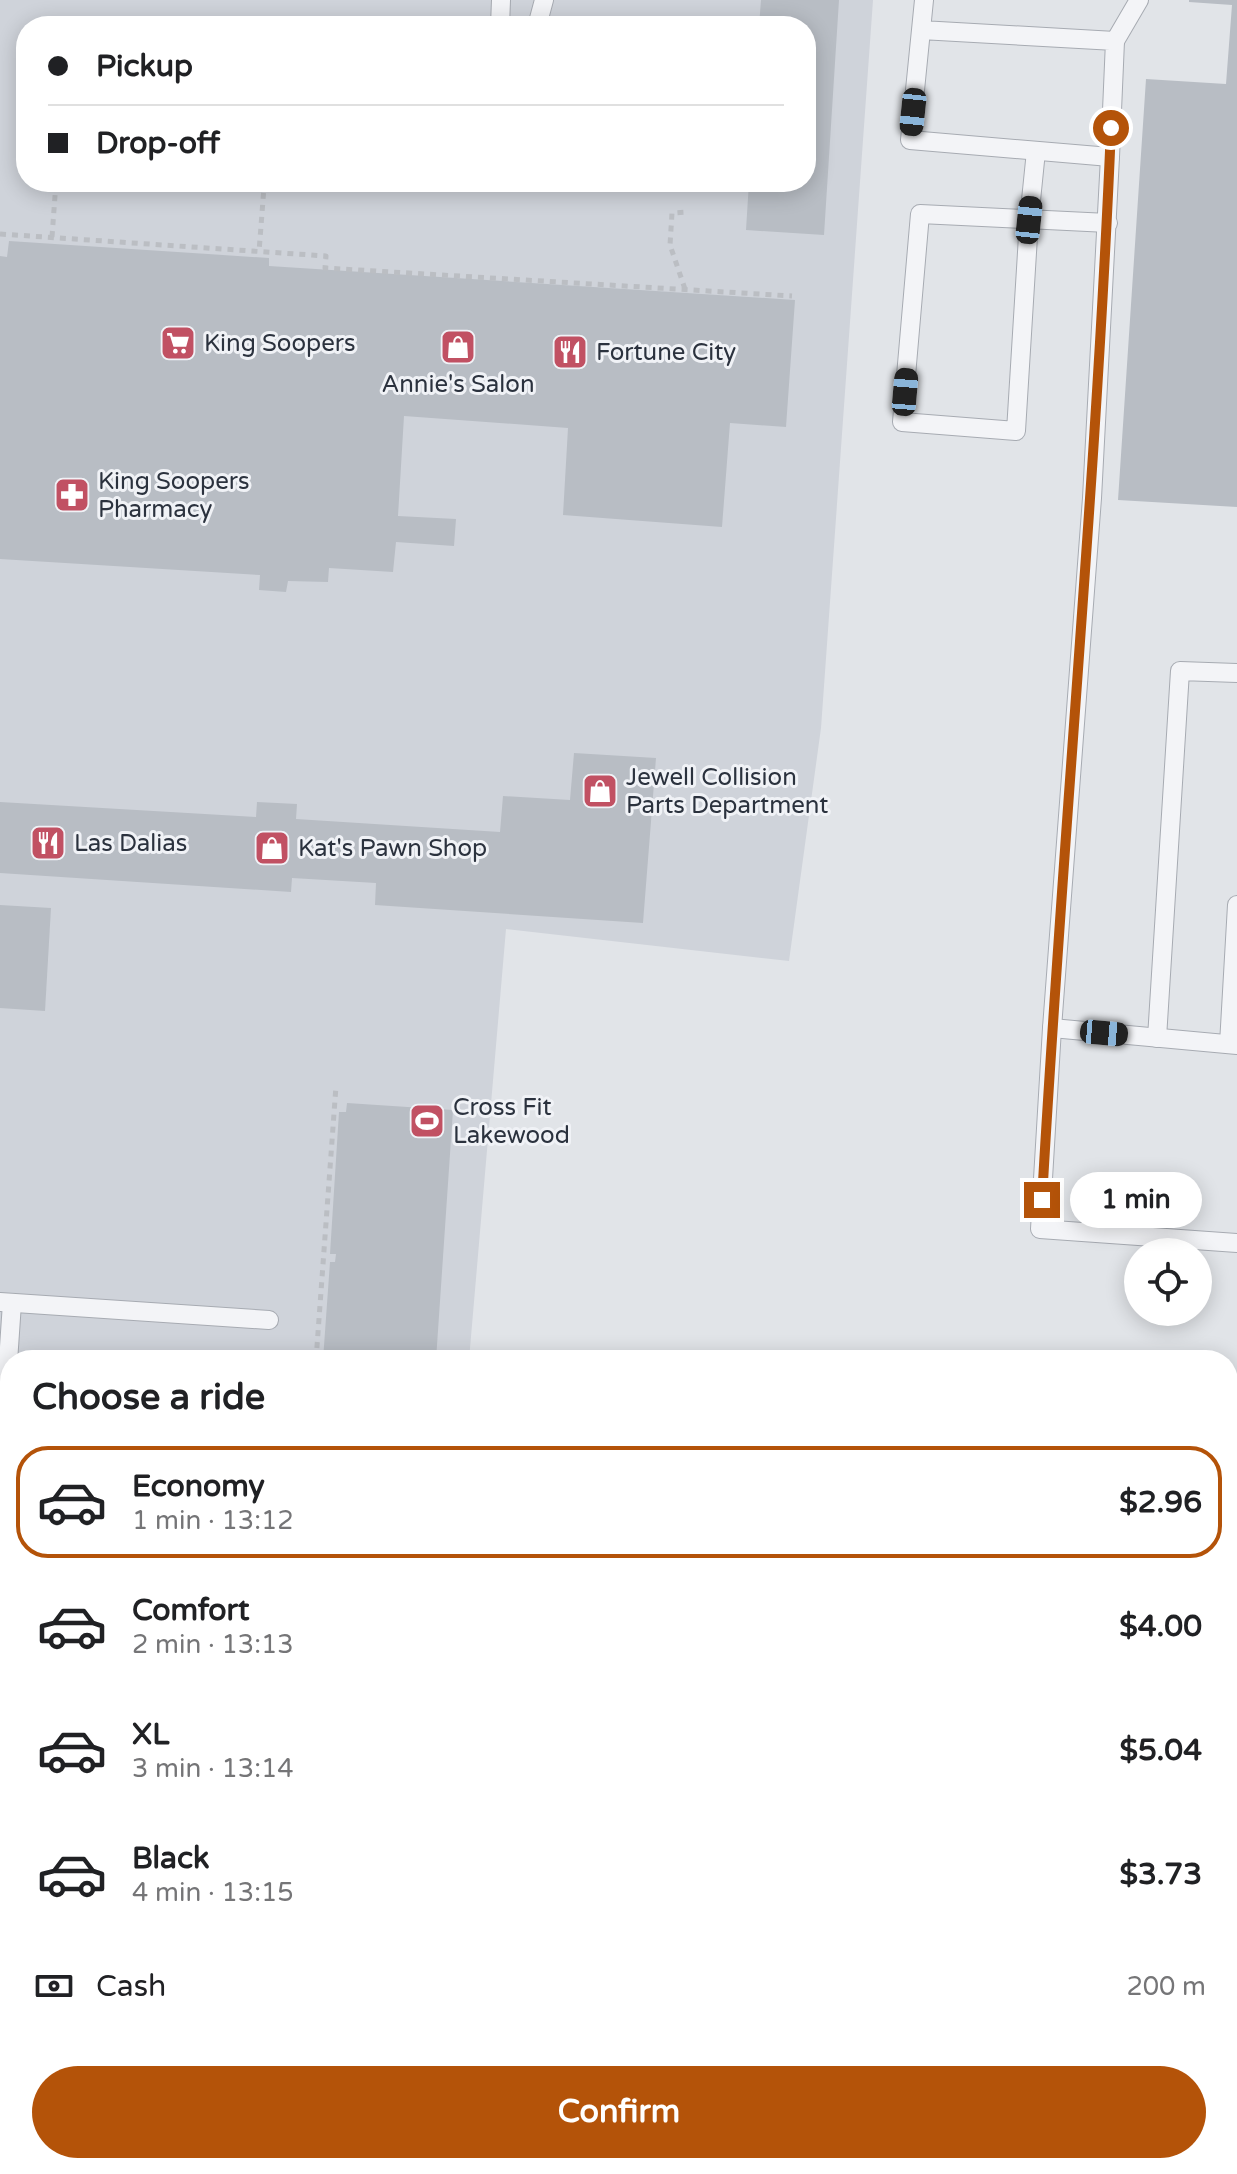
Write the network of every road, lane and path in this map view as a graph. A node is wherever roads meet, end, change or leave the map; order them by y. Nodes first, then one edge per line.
1 (924, 0) edge
2 (1139, 0) edge
3 (921, 30) junction
4 (1115, 41) junction
5 (1036, 151) junction
6 (1110, 157) junction
7 (55, 192) edge
8 (264, 192) edge
9 (688, 212) dead end
10 (1029, 220) junction
11 (1108, 223) junction
12 (0, 234) edge
13 (52, 237) junction
14 (259, 252) junction
15 (685, 289) junction
16 (792, 296) dead end
17 (1237, 673) edge
18 (1237, 905) edge
19 (1052, 1028) junction
20 (1157, 1038) junction
21 (1233, 1044) edge
22 (336, 1086) dead end
23 (1237, 1243) edge
24 (6, 1302) edge
25 (269, 1320) dead end
26 (4, 1350) edge
27 (317, 1350) edge

1 - 3 lane
2 - 4 lane
3 - 4 lane
3 - 5 lane
4 - 6 lane
5 - 6 lane
5 - 10 lane
6 - 11 lane
7 - 13 path
8 - 14 path
9 - 15 path
10 - 10 lane
10 - 11 lane
11 - 19 lane
12 - 13 path
13 - 14 path
14 - 15 path
15 - 16 path
17 - 20 lane
18 - 21 lane
19 - 20 lane
19 - 23 lane
20 - 21 lane
22 - 27 path
24 - 25 lane
24 - 26 lane

